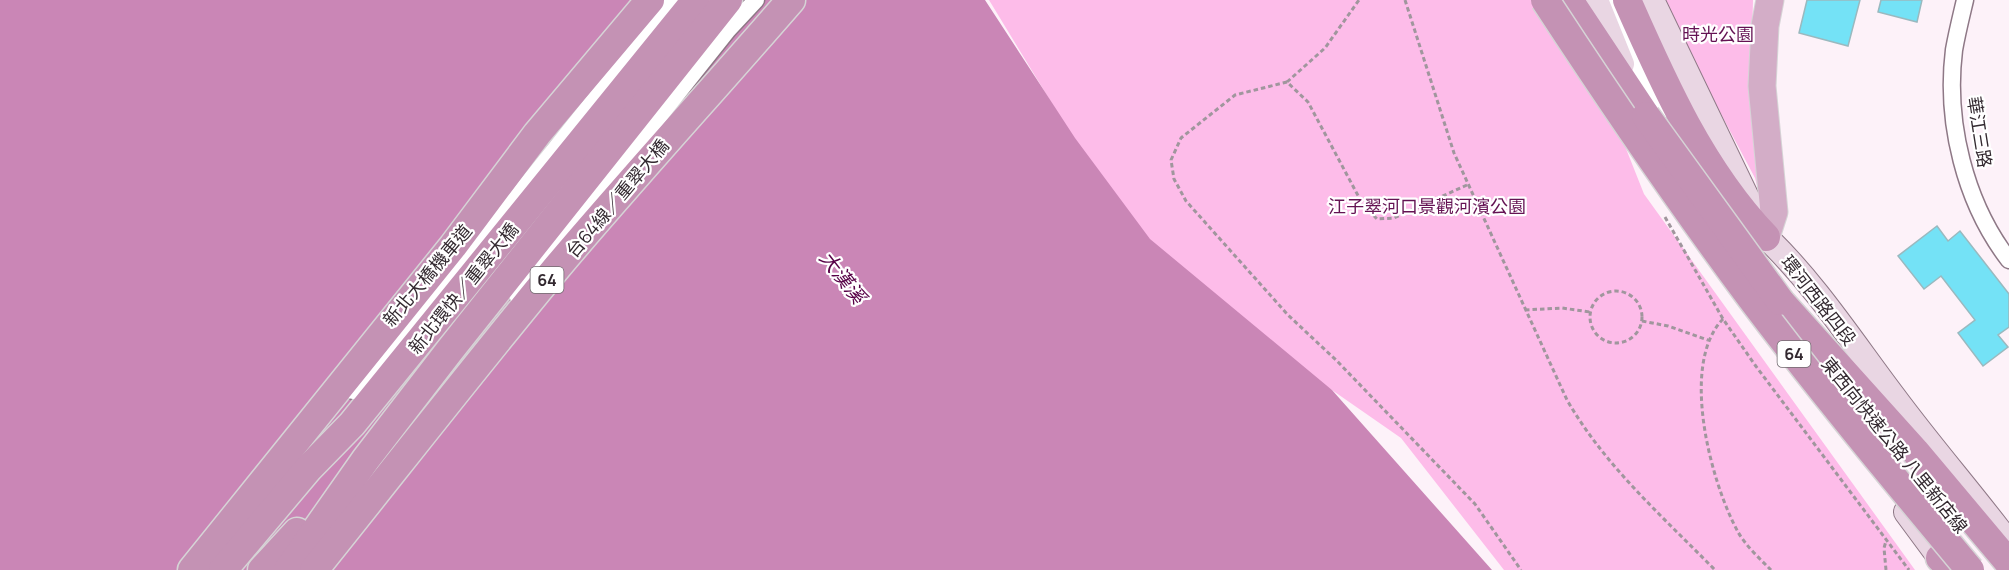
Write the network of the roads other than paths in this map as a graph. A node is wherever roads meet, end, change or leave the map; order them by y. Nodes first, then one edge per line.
1 (674, 0) edge
2 (737, 0) edge
3 (756, 0) edge
4 (770, 0) edge
5 (791, 0) edge
6 (1545, 0) edge
7 (1569, 0) edge
8 (1596, 0) edge
9 (1610, 0) edge
10 (1618, 0) edge
11 (1627, 0) edge
12 (1636, 0) edge
13 (1652, 0) edge
14 (1761, 0) edge
15 (1770, 0) edge
16 (1779, 0) edge
17 (1965, 0) edge
18 (644, 5) edge
19 (713, 7) edge
20 (1656, 98) junction
21 (670, 135) junction
22 (1673, 137) junction
23 (1766, 237) junction
24 (1742, 258) junction
25 (2009, 260) edge
26 (1780, 301) junction
27 (352, 424) junction
28 (366, 459) junction
29 (2009, 543) edge
30 (2009, 563) edge
31 (1946, 566) edge
32 (192, 570) edge
33 (202, 570) edge
34 (223, 570) edge
35 (244, 570) edge
36 (262, 570) edge
37 (288, 570) edge
38 (302, 570) edge
39 (314, 570) edge
40 (1972, 570) edge
41 (1996, 570) edge

1 - 33 street, 新北大橋機車道
2 - 19 highway
3 - 38 street
4 - 21 highway
5 - 21 highway, 台64線／重翠大橋 / 64
6 - 20 highway, 64, bridge
7 - 20 highway, 64
8 - 22 main road, 環河西路四段
9 - 20 street
10 - 20 highway
11 - 20 highway
12 - 20 street
13 - 23 main road, 環河西路四段
14 - 23 street
15 - 23 main road
16 - 23 street
17 - 25 street, 華江三路
18 - 32 highway
19 - 27 highway, 新北環快／重翠大橋
19 - 28 highway, 新北環快／重翠大橋
20 - 22 highway
20 - 23 highway
20 - 26 highway, 東西向快速公路 八里新店線 / 64, bridge
20 - 40 highway, 東西向快速公路 八里新店線 / 64, bridge
21 - 39 highway, 台64線／重翠大橋 / 64
22 - 24 main road, 環河西路四段
23 - 24 main road
23 - 29 main road, 環河西路四段
24 - 31 main road, 環河西路四段
24 - 40 main road, 環河西路四段
26 - 30 highway
26 - 41 highway, 東西向快速公路 八里新店線 / 64
27 - 34 highway, 新北環快／重翠大橋
27 - 35 highway
28 - 36 highway
28 - 37 highway, 新北環快／重翠大橋

